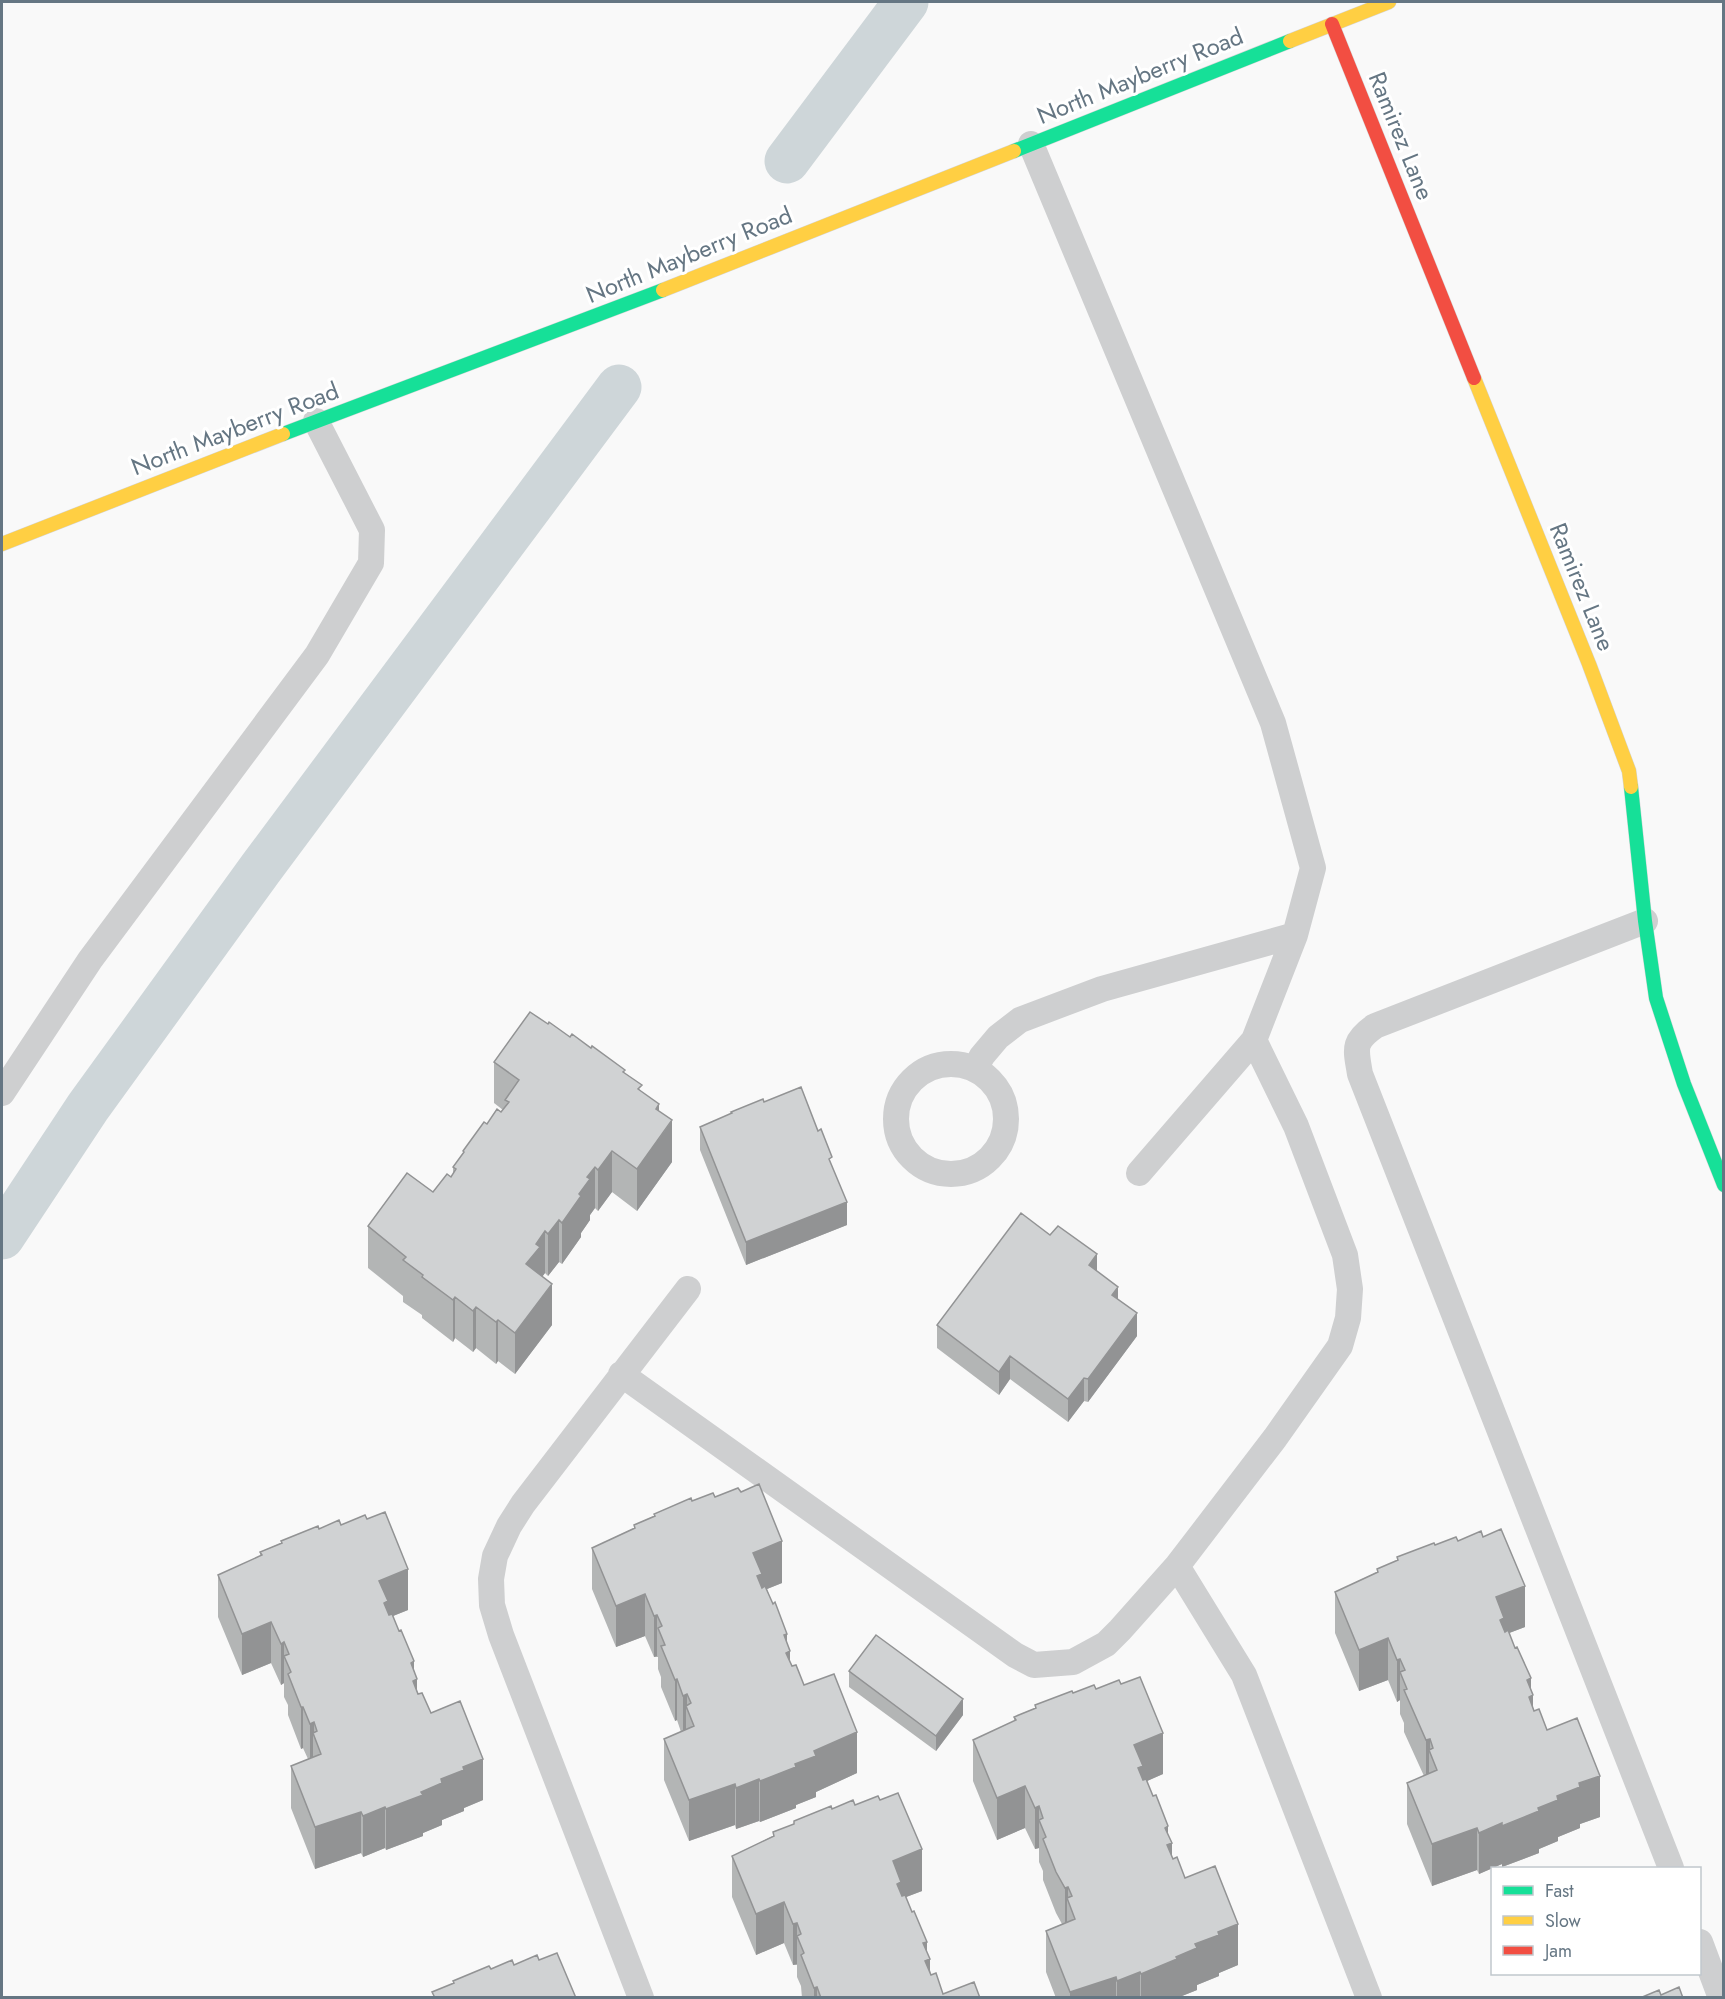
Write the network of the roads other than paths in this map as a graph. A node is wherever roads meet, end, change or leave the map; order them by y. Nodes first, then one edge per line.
1 (1389, 2) edge
2 (1332, 24) junction
3 (1032, 144) junction
4 (316, 421) junction
5 (2, 544) edge
6 (1645, 921) junction
7 (1295, 935) junction
8 (1254, 1040) junction
9 (975, 1069) junction
10 (2, 1093) edge
11 (1139, 1173) dead end
12 (1724, 1185) edge
13 (688, 1289) dead end
14 (621, 1374) junction
15 (1177, 1566) junction
16 (1670, 1867) edge
17 (1701, 1945) edge
18 (641, 1998) edge
19 (1369, 1998) edge
20 (1721, 1998) edge

1 - 2 street, North Mayberry Road
2 - 3 street, North Mayberry Road
2 - 6 street, Ramirez Lane
3 - 4 street, North Mayberry Road
3 - 7 lane
4 - 5 street, North Mayberry Road
4 - 10 lane
6 - 12 street, Ramirez Lane
6 - 16 lane
7 - 8 lane
7 - 9 lane
8 - 11 lane
8 - 15 lane
9 - 9 lane
13 - 14 lane
14 - 15 lane
14 - 18 lane
15 - 19 lane
17 - 20 lane

